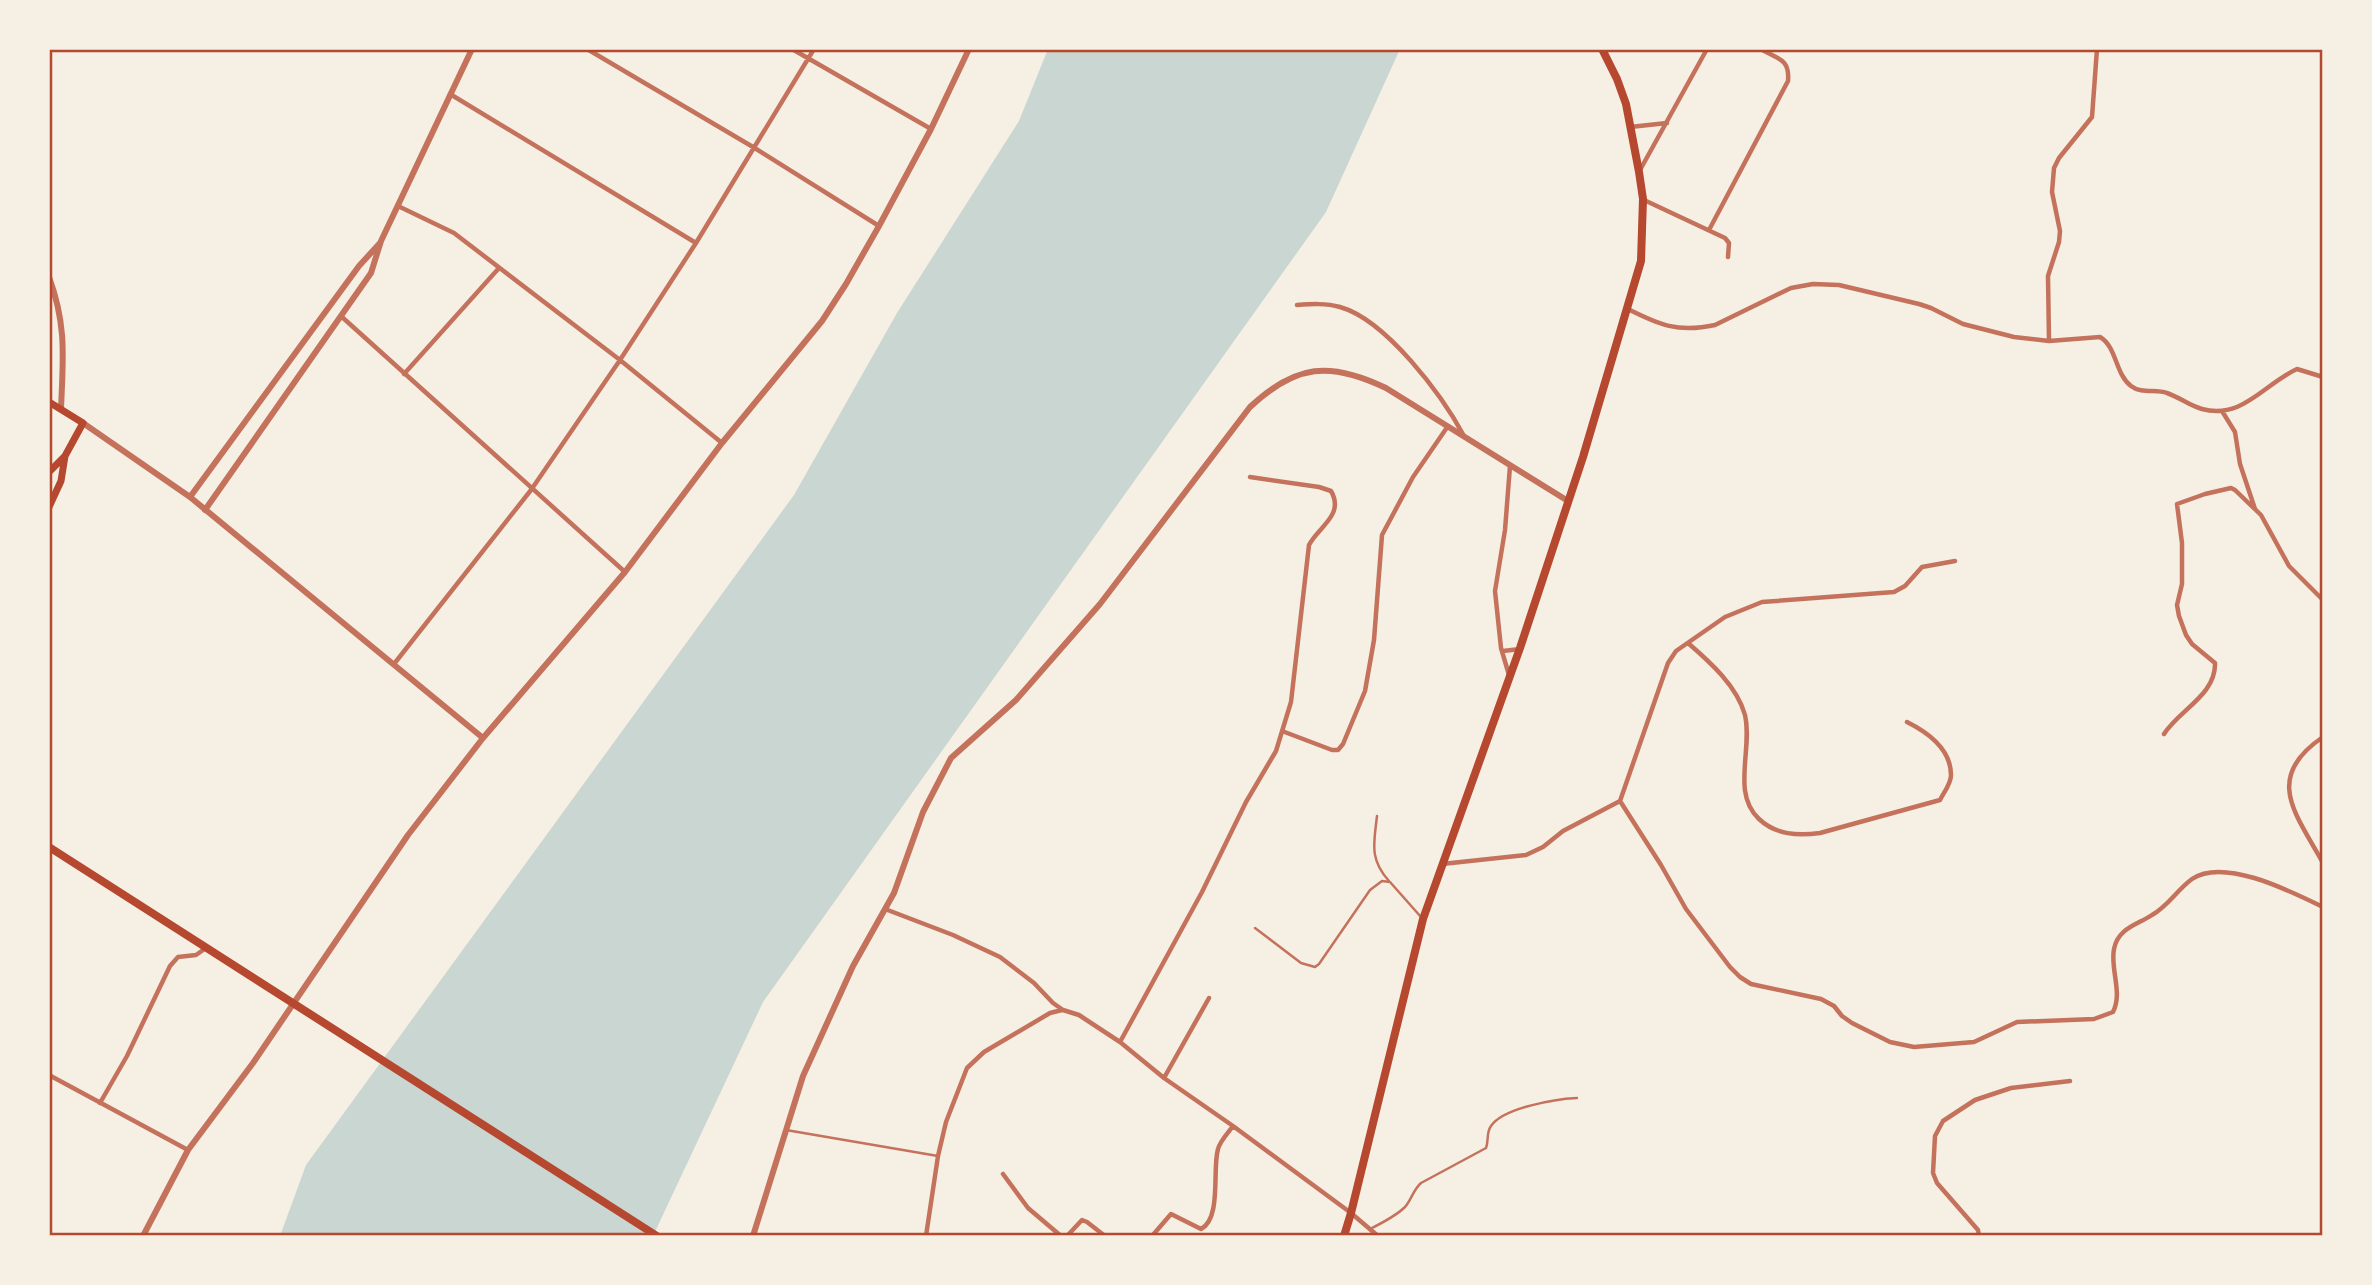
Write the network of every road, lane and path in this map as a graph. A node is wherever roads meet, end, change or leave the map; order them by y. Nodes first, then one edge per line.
1 (472, 49) edge
2 (586, 49) edge
3 (792, 49) edge
4 (814, 49) edge
5 (969, 49) edge
6 (1602, 49) edge
7 (1707, 49) edge
8 (1761, 49) edge
9 (2097, 49) edge
10 (807, 59) junction
11 (450, 94) junction
12 (1668, 123) junction
13 (1630, 127) junction
14 (931, 129) junction
15 (753, 147) junction
16 (1639, 172) junction
17 (1643, 199) junction
18 (398, 206) junction
19 (879, 226) junction
20 (1709, 230) junction
21 (382, 241) junction
22 (696, 243) junction
23 (1728, 257) dead end
24 (499, 268) junction
25 (49, 277) edge
26 (1297, 305) dead end
27 (1625, 308) junction
28 (342, 317) junction
29 (2049, 341) junction
30 (620, 360) junction
31 (404, 374) junction
32 (2323, 377) edge
33 (49, 402) edge
34 (61, 409) junction
35 (2222, 411) junction
36 (83, 423) junction
37 (1448, 426) junction
38 (1464, 436) junction
39 (722, 443) junction
40 (65, 456) junction
41 (1510, 465) junction
42 (49, 472) edge
43 (1250, 477) dead end
44 (531, 490) junction
45 (190, 497) junction
46 (1568, 501) junction
47 (49, 507) edge
48 (2255, 509) junction
49 (205, 510) junction
50 (1955, 561) dead end
51 (625, 572) junction
52 (2323, 600) edge
53 (1688, 643) junction
54 (1520, 649) junction
55 (1503, 651) junction
56 (393, 665) junction
57 (1509, 678) junction
58 (1907, 722) dead end
59 (1282, 731) junction
60 (2164, 734) dead end
61 (2323, 737) edge
62 (483, 738) junction
63 (1620, 801) junction
64 (1377, 816) dead end
65 (49, 847) edge
66 (2323, 863) edge
67 (1442, 864) junction
68 (1388, 881) junction
69 (2323, 907) edge
70 (885, 909) junction
71 (1423, 919) junction
72 (1255, 928) dead end
73 (206, 947) junction
74 (1209, 998) dead end
75 (1063, 1010) junction
76 (1120, 1042) junction
77 (49, 1075) edge
78 (1164, 1078) junction
79 (2070, 1081) dead end
80 (1577, 1098) dead end
81 (100, 1103) junction
82 (1233, 1126) junction
83 (786, 1130) junction
84 (188, 1150) junction
85 (938, 1156) junction
86 (1003, 1174) dead end
87 (1351, 1213) junction
88 (1370, 1229) junction
89 (143, 1236) edge
90 (657, 1236) edge
91 (753, 1236) edge
92 (926, 1236) edge
93 (1061, 1236) edge
94 (1067, 1236) edge
95 (1105, 1236) edge
96 (1152, 1236) edge
97 (1344, 1236) edge
98 (1378, 1236) edge
99 (1979, 1236) edge

1 - 11 street
2 - 15 street
3 - 10 street
4 - 10 street
5 - 14 street
6 - 13 main road
7 - 12 street
8 - 20 street
9 - 29 street
10 - 14 street
10 - 15 street
11 - 18 street
11 - 22 street
12 - 13 street
12 - 16 street
13 - 16 main road
14 - 19 street
15 - 19 street
15 - 22 street
16 - 17 main road
17 - 20 street
17 - 27 main road
18 - 21 street
18 - 24 street
19 - 39 street
20 - 23 street
21 - 28 street
21 - 45 street
22 - 30 street
24 - 30 street
24 - 31 street
25 - 34 street
26 - 38 street
27 - 29 street
27 - 46 main road
28 - 31 street
28 - 49 street
29 - 35 street
30 - 39 street
30 - 44 street
31 - 44 street
32 - 35 street
33 - 34 main road
34 - 36 main road
35 - 48 street
36 - 40 main road
36 - 45 street
37 - 38 street
37 - 59 street
37 - 70 street
38 - 41 street
39 - 51 street
40 - 42 main road
40 - 47 main road
41 - 46 street
41 - 55 street
43 - 59 street
44 - 51 street
44 - 56 street
45 - 49 street
46 - 54 main road
48 - 52 street
48 - 60 street
49 - 56 street
50 - 53 street
51 - 62 street
53 - 58 street
53 - 63 street
54 - 55 street
54 - 57 main road
55 - 57 street
56 - 62 street
57 - 67 main road
59 - 76 street
61 - 66 street
62 - 84 street
63 - 67 street
63 - 69 street
64 - 68 lane
65 - 73 main road
67 - 71 main road
68 - 71 lane
68 - 72 lane
70 - 75 street
70 - 83 street
71 - 87 main road
73 - 81 street
73 - 90 main road
74 - 78 street
75 - 76 street
75 - 85 street
76 - 78 street
77 - 81 street
78 - 82 street
79 - 99 street
80 - 88 lane
81 - 84 street
82 - 87 street
82 - 96 street
83 - 85 lane
83 - 91 street
84 - 89 street
85 - 92 street
86 - 93 street
87 - 88 street
87 - 97 main road
88 - 98 street
94 - 95 street

